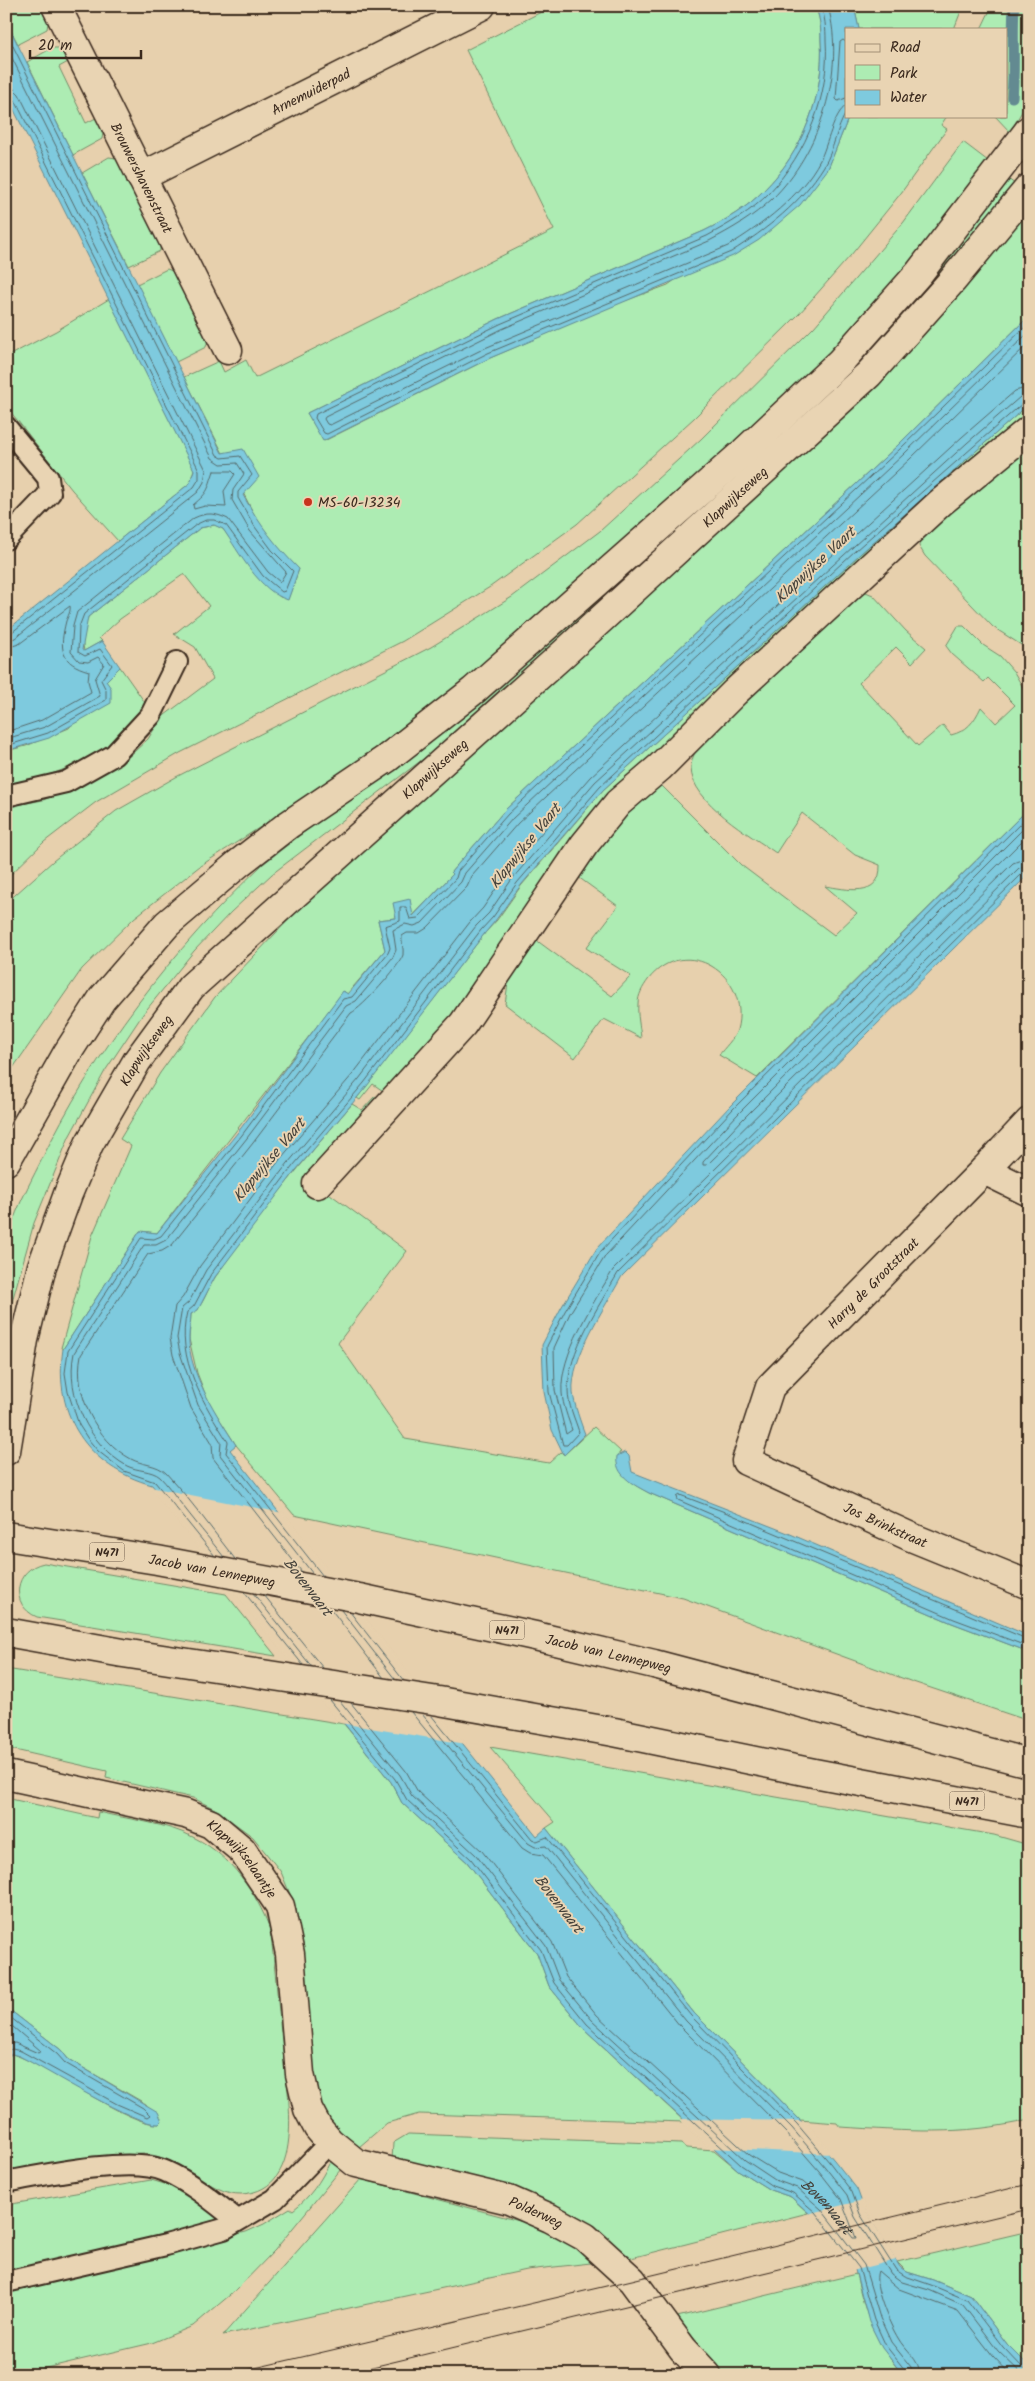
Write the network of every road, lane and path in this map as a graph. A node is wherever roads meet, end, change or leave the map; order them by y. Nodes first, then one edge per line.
1 (56, 6) edge
2 (481, 6) edge
3 (1029, 130) edge
4 (141, 177) junction
5 (1029, 188) edge
6 (228, 350) dead end
7 (6, 426) edge
8 (1029, 430) edge
9 (6, 539) edge
10 (177, 662) dead end
11 (6, 796) edge
12 (1029, 1122) edge
13 (6, 1161) edge
14 (984, 1170) junction
15 (318, 1184) dead end
16 (1029, 1192) edge
17 (6, 1451) edge
18 (746, 1461) joint
19 (6, 1536) edge
20 (1029, 1585) edge
21 (6, 1632) edge
22 (1029, 1763) edge
23 (6, 1775) edge
24 (1029, 1814) edge
25 (324, 2135) junction
26 (6, 2182) edge
27 (237, 2220) junction
28 (6, 2282) edge
29 (707, 2375) edge

1 - 4 main road, Brouwershavenstraat
2 - 4 main road, Arnemuiderpad
3 - 13 main road, Klapwijkseweg
4 - 6 main road, Brouwershavenstraat
5 - 17 main road, Klapwijkseweg
7 - 9 lane
8 - 15 main road
10 - 11 lane
12 - 14 main road, Harry de Grootstraat
14 - 16 main road
14 - 18 main road, Harry de Grootstraat
18 - 20 main road, Jos Brinkstraat
19 - 22 main road, Jacob van Lennepweg / N471
21 - 24 main road, N471
23 - 25 main road, Klapwijkselaantje
25 - 27 lane
25 - 29 main road, Polderweg
26 - 27 lane
27 - 28 lane

